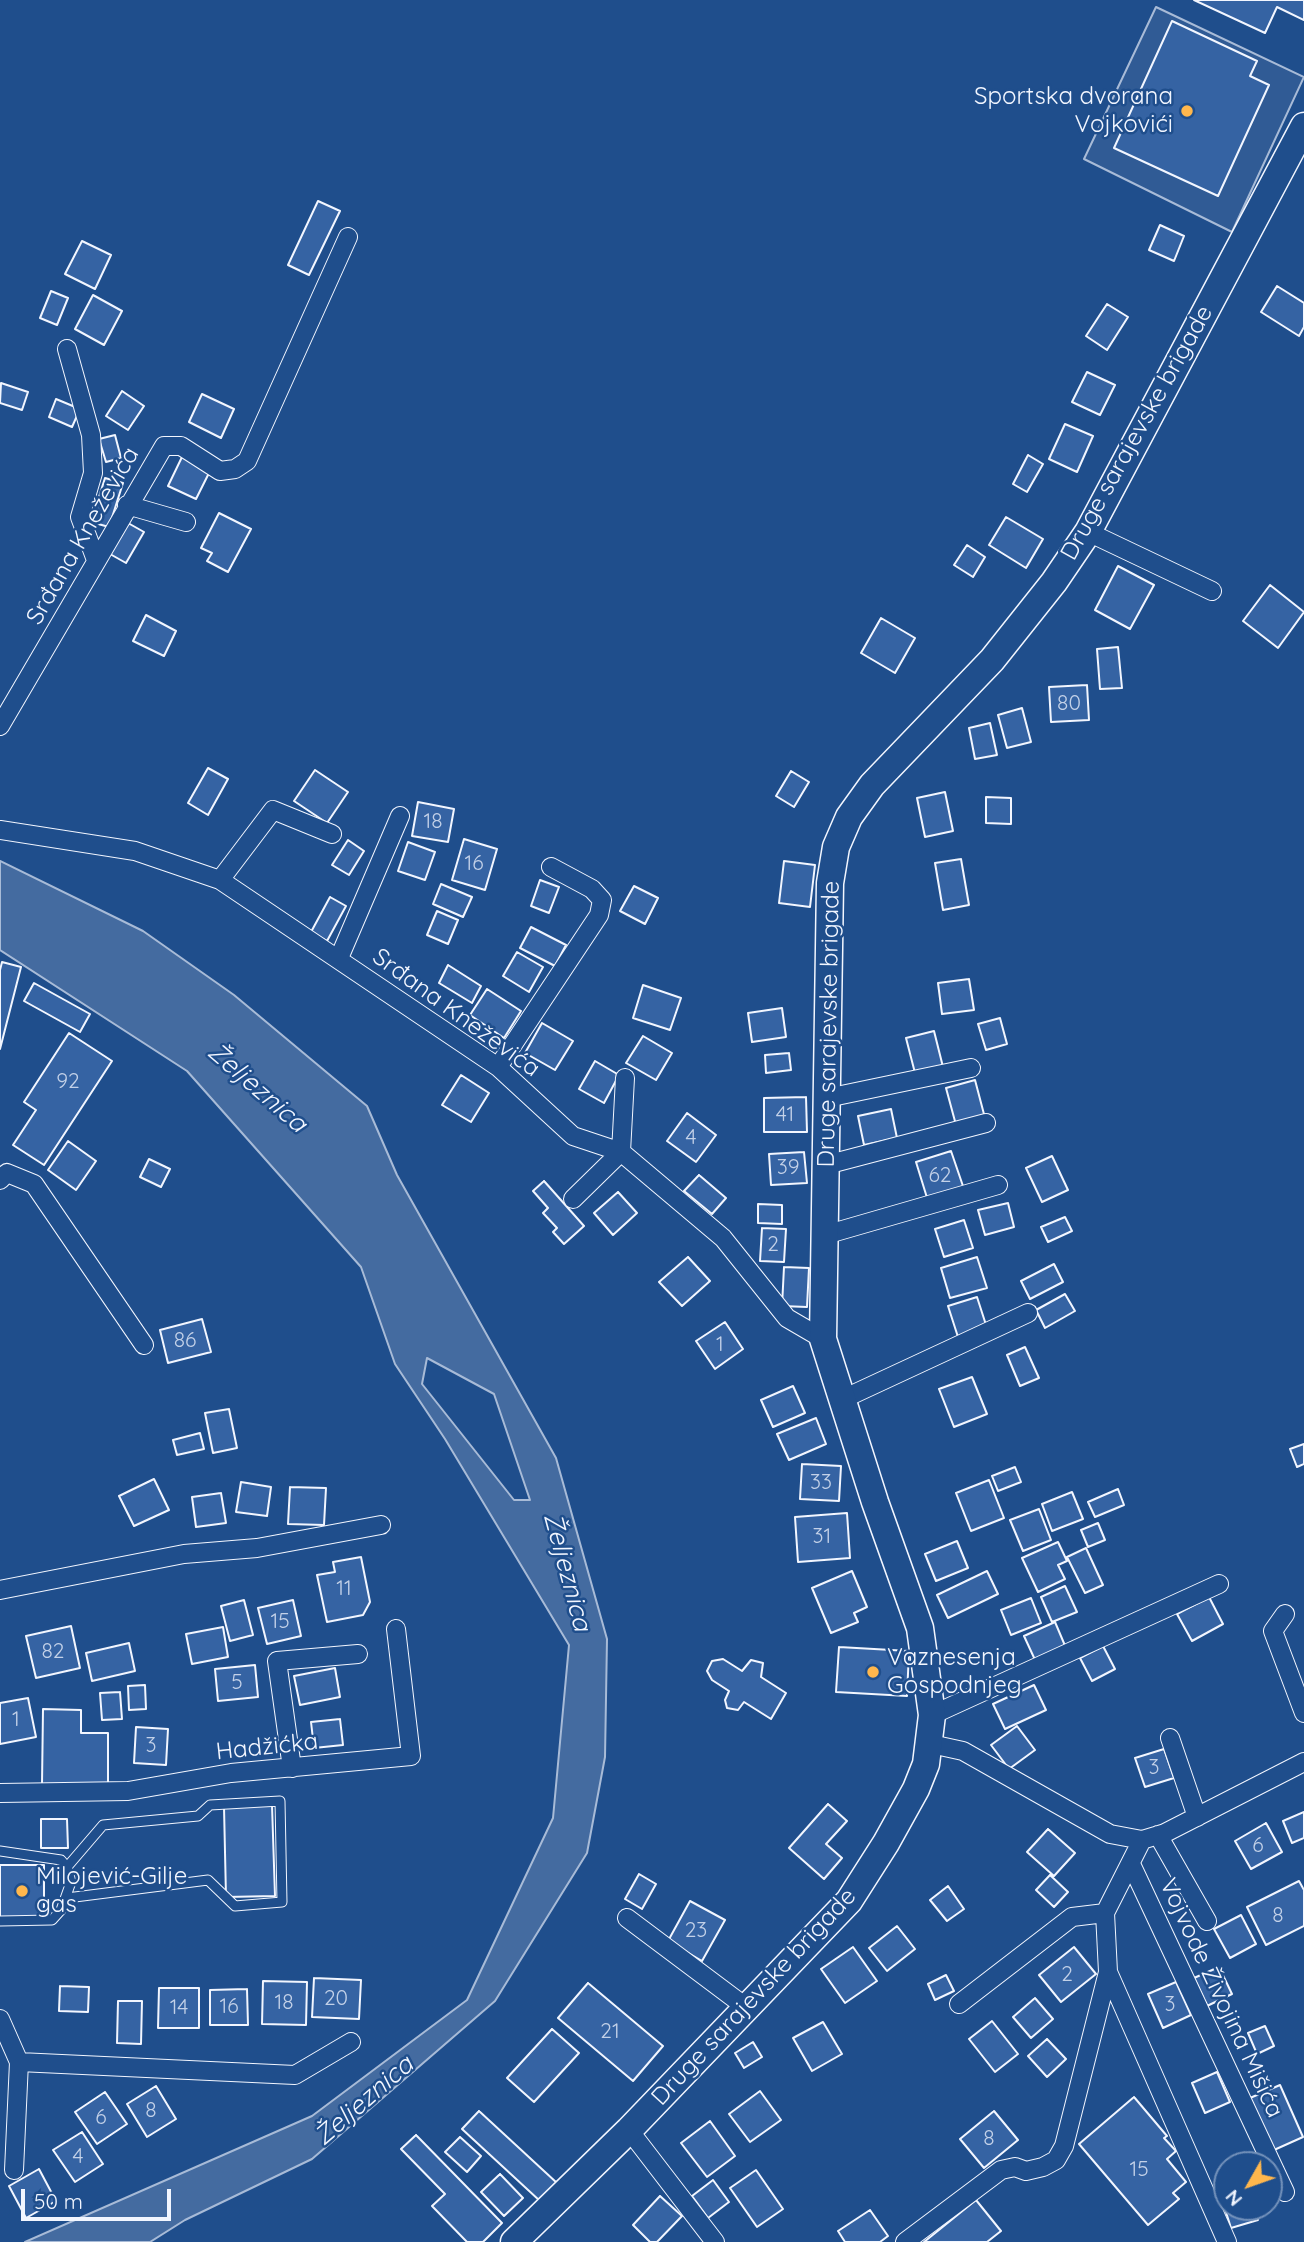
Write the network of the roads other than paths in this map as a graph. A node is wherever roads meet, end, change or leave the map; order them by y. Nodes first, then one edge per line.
1 (1304, 126) edge
2 (348, 237) dead end
3 (67, 349) dead end
4 (127, 506) junction
5 (186, 522) dead end
6 (1088, 532) junction
7 (96, 560) junction
8 (1212, 591) dead end
9 (0, 726) edge
10 (400, 816) dead end
11 (0, 830) edge
12 (332, 834) dead end
13 (551, 867) dead end
14 (220, 880) junction
15 (340, 958) junction
16 (498, 1068) junction
17 (971, 1068) dead end
18 (625, 1079) dead end
19 (827, 1098) junction
20 (985, 1123) dead end
21 (621, 1152) junction
22 (826, 1165) junction
23 (0, 1180) edge
24 (998, 1185) dead end
25 (573, 1199) dead end
26 (825, 1235) junction
27 (1028, 1313) dead end
28 (824, 1339) junction
29 (145, 1345) dead end
30 (843, 1399) junction
31 (381, 1525) dead end
32 (1219, 1584) dead end
33 (0, 1590) edge
34 (1285, 1614) dead end
35 (396, 1629) dead end
36 (358, 1654) dead end
37 (1304, 1713) edge
38 (932, 1715) junction
39 (1170, 1738) dead end
40 (931, 1744) junction
41 (1304, 1762) edge
42 (292, 1768) junction
43 (0, 1793) edge
44 (1197, 1817) junction
45 (1150, 1837) junction
46 (0, 1851) edge
47 (1131, 1864) junction
48 (67, 1867) junction
49 (67, 1898) junction
50 (1105, 1913) junction
51 (627, 1918) dead end
52 (1207, 1921) dead end
53 (0, 1922) edge
54 (1108, 1972) junction
55 (959, 2004) dead end
56 (747, 2008) junction
57 (0, 2019) edge
58 (351, 2042) dead end
59 (19, 2062) junction
60 (629, 2130) junction
61 (14, 2169) dead end
62 (1285, 2192) dead end
63 (514, 2242) edge
64 (715, 2242) edge
65 (905, 2242) edge
66 (1227, 2242) edge

1 - 6 main road, Druge sarajevske brigade
2 - 4 street, Srđana Kneževića
3 - 7 street
4 - 5 street
4 - 7 street, Srđana Kneževića
6 - 8 street
6 - 19 main road, Druge sarajevske brigade
7 - 9 street, Srđana Kneževića
10 - 15 street
11 - 14 street, Srđana Kneževića
12 - 14 street
13 - 16 street
14 - 15 street, Srđana Kneževića
15 - 16 street, Srđana Kneževića
16 - 21 street, Srđana Kneževića
17 - 19 street
18 - 21 street
19 - 22 main road, Druge sarajevske brigade
20 - 22 street
21 - 25 street
21 - 28 street, Srđana Kneževića
22 - 26 main road, Druge sarajevske brigade
23 - 29 street
24 - 26 street
26 - 28 main road, Druge sarajevske brigade
27 - 30 street
28 - 30 main road, Druge sarajevske brigade
30 - 38 main road, Druge sarajevske brigade
31 - 33 street
32 - 38 street
34 - 37 street
35 - 42 street, Hadžićka
36 - 42 street
38 - 40 main road, Druge sarajevske brigade
39 - 44 street
40 - 45 street
40 - 56 main road, Druge sarajevske brigade
41 - 44 street
42 - 43 street, Hadžićka
44 - 45 street
45 - 47 street, Vojvode Živojina Mišića
45 - 52 street
46 - 48 lane
47 - 50 street, Vojvode Živojina Mišića
47 - 62 street, Vojvode Živojina Mišića
48 - 49 lane
48 - 49 lane
49 - 53 lane
50 - 54 street
50 - 55 street
51 - 56 street
54 - 65 street
54 - 66 street
56 - 60 main road, Druge sarajevske brigade
57 - 59 street
58 - 59 street
59 - 61 street
60 - 63 main road, Druge sarajevske brigade
60 - 64 street

